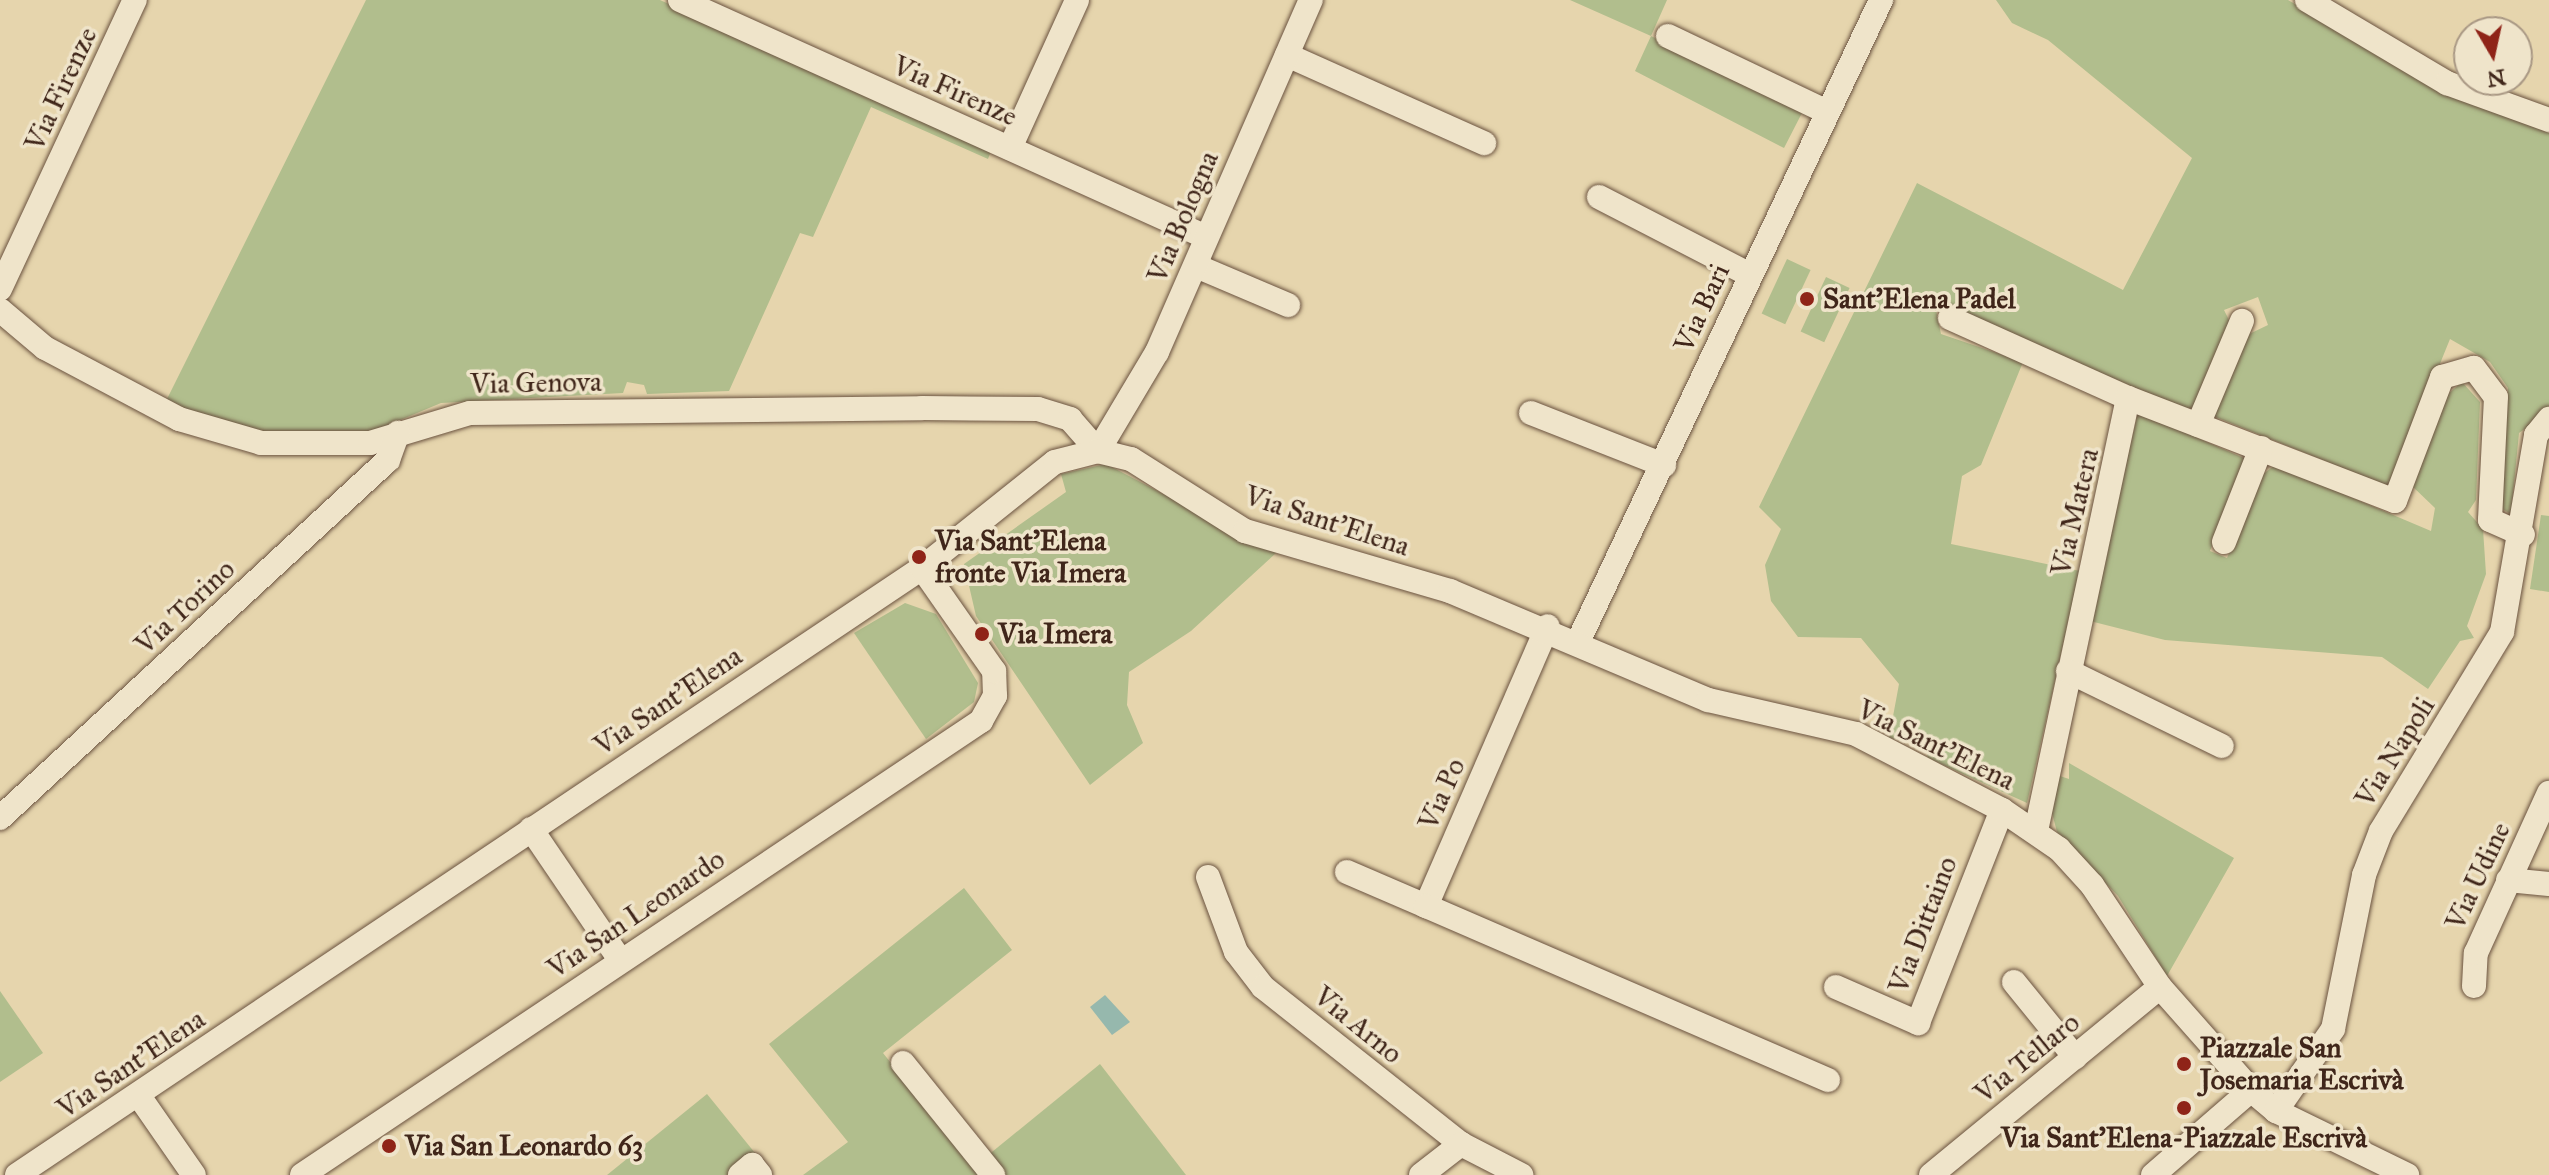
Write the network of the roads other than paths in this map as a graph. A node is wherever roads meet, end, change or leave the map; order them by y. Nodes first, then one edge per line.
1 (135, 0) edge
2 (680, 0) edge
3 (1077, 0) edge
4 (1311, 0) edge
5 (1881, 0) edge
6 (2307, 0) edge
7 (1668, 36) dead end
8 (1287, 55) junction
9 (1825, 111) junction
10 (2549, 120) edge
11 (1484, 143) dead end
12 (1010, 148) junction
13 (1599, 197) dead end
14 (1206, 237) junction
15 (1196, 266) junction
16 (1750, 275) junction
17 (0, 289) edge
18 (1288, 305) dead end
19 (0, 310) edge
20 (1950, 318) dead end
21 (2242, 321) dead end
22 (2128, 398) junction
23 (1531, 413) dead end
24 (2549, 419) edge
25 (2198, 425) junction
26 (398, 433) junction
27 (2261, 448) junction
28 (1098, 451) junction
29 (1664, 465) junction
30 (2523, 535) junction
31 (2224, 542) dead end
32 (922, 568) junction
33 (1548, 626) junction
34 (1578, 642) junction
35 (2068, 671) junction
36 (2222, 746) dead end
37 (2549, 793) edge
38 (2002, 810) junction
39 (0, 818) edge
40 (531, 829) junction
41 (2036, 831) junction
42 (1347, 872) dead end
43 (1208, 877) dead end
44 (2508, 880) junction
45 (2549, 884) edge
46 (1426, 906) junction
47 (620, 960) junction
48 (2014, 982) dead end
49 (2474, 986) dead end
50 (1836, 987) dead end
51 (2160, 987) junction
52 (2075, 1057) junction
53 (903, 1063) dead end
54 (1828, 1080) dead end
55 (2251, 1090) junction
56 (139, 1096) junction
57 (2276, 1111) junction
58 (1461, 1144) junction
59 (2383, 1169) edge
60 (17, 1175) edge
61 (194, 1175) edge
62 (302, 1175) edge
63 (740, 1175) edge
64 (760, 1175) edge
65 (993, 1175) edge
66 (1421, 1175) edge
67 (1521, 1175) edge
68 (1931, 1175) edge
69 (2153, 1175) edge
70 (2407, 1175) edge

1 - 17 street, Via Firenze
2 - 12 street, Via Firenze
3 - 12 street
4 - 8 street, Via Bologna
5 - 9 street, Via Bari
6 - 10 street
7 - 9 street
8 - 11 street
8 - 14 street, Via Bologna
9 - 16 street, Via Bari
12 - 14 street, Via Firenze
13 - 16 street
14 - 15 street, Via Bologna
15 - 18 street
15 - 28 street, Via Bologna
16 - 29 street, Via Bari
19 - 26 street, Via Genova
20 - 22 street
21 - 25 street
22 - 25 street
22 - 35 street, Via Matera
23 - 29 street
24 - 30 street, Via Napoli
25 - 27 street
26 - 28 street, Via Genova
26 - 39 street, Via Torino
27 - 30 street
27 - 31 street
28 - 32 street, Via Sant'Elena
28 - 33 street, Via Sant'Elena
29 - 34 street, Via Bari
30 - 57 street, Via Napoli
32 - 40 street, Via Sant'Elena
32 - 47 street, Via San Leonardo
33 - 34 street, Via Sant'Elena
33 - 46 street, Via Po
34 - 38 street, Via Sant'Elena
35 - 36 street
35 - 41 street, Via Matera
37 - 44 street, Via Udine
38 - 41 street, Via Sant'Elena
38 - 50 street, Via Dittaino
40 - 47 street
40 - 56 street, Via Sant'Elena
41 - 51 street, Via Sant'Elena
42 - 46 street
43 - 58 street, Via Arno
44 - 45 street
44 - 49 street, Via Udine
46 - 54 street
47 - 62 street, Via San Leonardo
48 - 52 street
51 - 52 street, Via Tellaro
51 - 55 street, Via Sant'Elena
52 - 68 street, Via Tellaro
53 - 65 street
55 - 57 street, Via Sant'Elena
55 - 69 street
56 - 60 street, Via Sant'Elena
56 - 61 street
57 - 59 street, Via Sant'Elena
58 - 66 street
58 - 67 street, Via Arno
59 - 70 street, Via Sant'Elena
63 - 64 street

